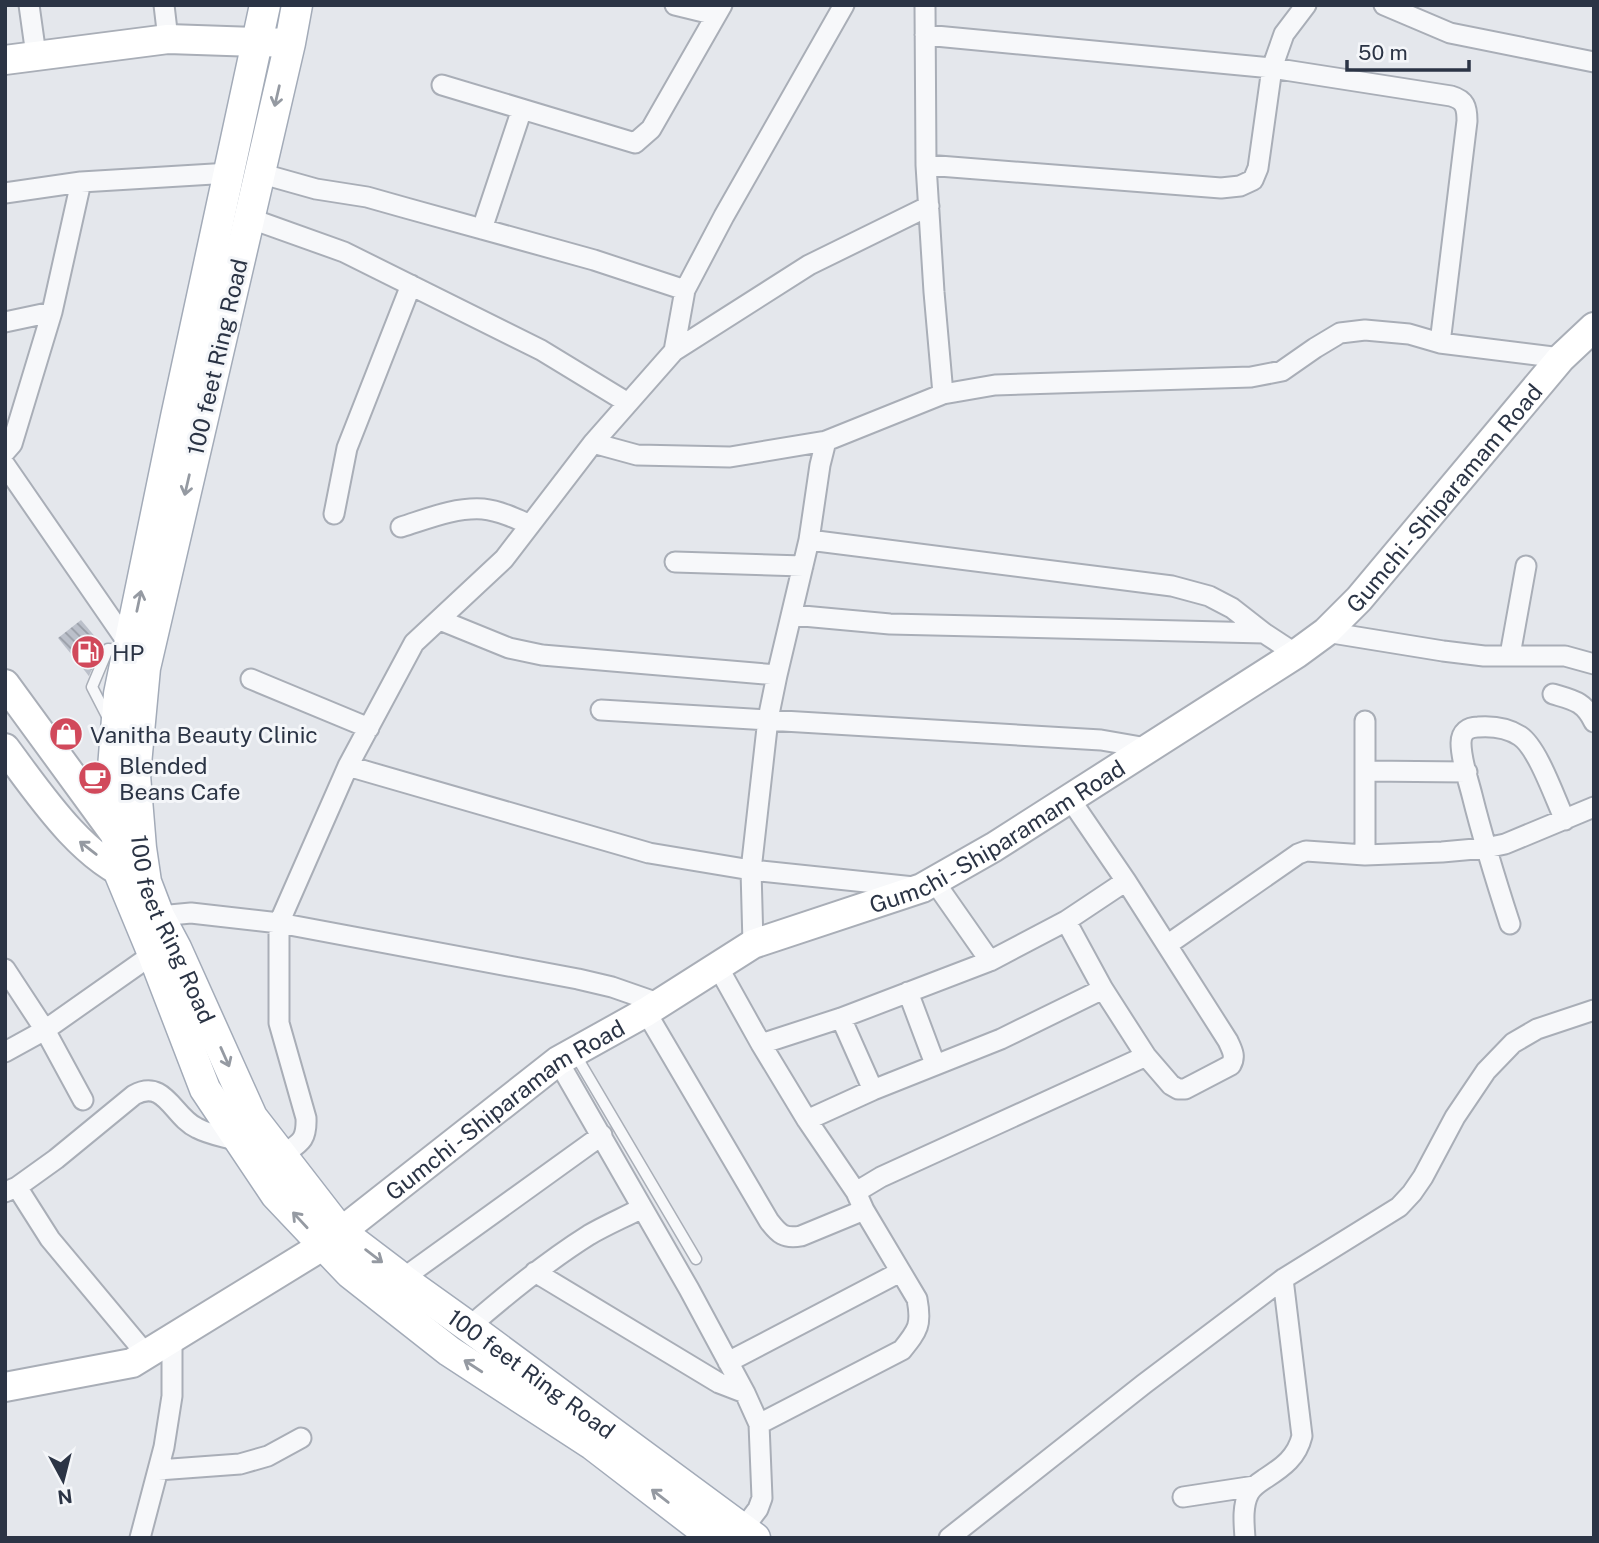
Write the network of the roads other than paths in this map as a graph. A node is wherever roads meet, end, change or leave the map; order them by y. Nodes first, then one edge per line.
1 (29, 5) edge
2 (164, 5) edge
3 (265, 5) edge
4 (297, 5) edge
5 (675, 5) edge
6 (844, 5) edge
7 (925, 5) edge
8 (1306, 5) edge
9 (1384, 5) edge
10 (719, 10) edge
11 (925, 35) junction
12 (168, 39) junction
13 (257, 41) junction
14 (290, 43) junction
15 (36, 55) junction
16 (5, 60) edge
17 (1594, 62) edge
18 (1272, 68) junction
19 (442, 85) dead end
20 (522, 109) junction
21 (926, 165) junction
22 (244, 173) junction
23 (81, 182) junction
24 (5, 193) edge
25 (929, 206) junction
26 (249, 218) junction
27 (482, 229) junction
28 (411, 285) junction
29 (685, 290) junction
30 (52, 312) junction
31 (5, 322) edge
32 (1594, 327) edge
33 (1440, 343) junction
34 (674, 351) junction
35 (1561, 358) junction
36 (943, 394) junction
37 (628, 403) junction
38 (826, 441) junction
39 (593, 443) junction
40 (5, 452) edge
41 (5, 465) edge
42 (334, 514) dead end
43 (530, 525) junction
44 (401, 527) dead end
45 (810, 540) junction
46 (675, 562) dead end
47 (803, 566) junction
48 (1526, 566) dead end
49 (792, 615) junction
50 (440, 620) junction
51 (1326, 632) junction
52 (1264, 633) junction
53 (129, 648) junction
54 (1296, 654) junction
55 (1510, 655) junction
56 (1594, 664) edge
57 (777, 675) junction
58 (251, 679) dead end
59 (5, 684) edge
60 (1553, 694) dead end
61 (601, 710) dead end
62 (768, 719) junction
63 (1365, 721) dead end
64 (1594, 722) edge
65 (369, 727) junction
66 (5, 748) edge
67 (1147, 748) junction
68 (348, 766) junction
69 (1365, 771) junction
70 (1467, 772) junction
71 (1070, 799) junction
72 (1594, 807) edge
73 (1565, 820) junction
74 (128, 842) junction
75 (1486, 848) junction
76 (1365, 855) junction
77 (751, 870) junction
78 (133, 877) junction
79 (1126, 881) junction
80 (928, 884) junction
81 (159, 916) junction
82 (1066, 921) junction
83 (279, 923) junction
84 (1510, 924) dead end
85 (753, 944) junction
86 (1167, 945) junction
87 (153, 954) junction
88 (990, 961) junction
89 (718, 967) junction
90 (5, 969) edge
91 (1103, 989) junction
92 (908, 992) junction
93 (652, 1007) junction
94 (1594, 1010) edge
95 (841, 1018) junction
96 (45, 1030) junction
97 (761, 1044) junction
98 (5, 1052) edge
99 (566, 1056) junction
100 (1146, 1056) junction
101 (935, 1064) junction
102 (873, 1090) junction
103 (83, 1100) dead end
104 (807, 1120) junction
105 (602, 1135) junction
106 (240, 1142) junction
107 (281, 1156) junction
108 (11, 1189) edge
109 (856, 1192) junction
110 (642, 1208) junction
111 (864, 1210) junction
112 (333, 1238) junction
113 (696, 1258) dead end
114 (535, 1272) junction
115 (900, 1272) junction
116 (402, 1279) junction
117 (1283, 1279) junction
118 (469, 1327) junction
119 (172, 1338) junction
120 (146, 1354) junction
121 (728, 1362) junction
122 (5, 1387) edge
123 (745, 1393) junction
124 (759, 1424) junction
125 (301, 1438) dead end
126 (158, 1470) junction
127 (1255, 1486) junction
128 (1183, 1497) dead end
129 (749, 1533) edge
130 (140, 1538) edge
131 (714, 1538) edge
132 (949, 1538) edge
133 (1245, 1538) edge

1 - 15 street
2 - 12 street
3 - 13 main road, 100 feet Ring Road
4 - 14 main road, 100 feet Ring Road
5 - 10 street
6 - 29 street
7 - 11 street
8 - 18 street
9 - 17 street
10 - 20 street
11 - 18 street
11 - 21 street
12 - 13 street
12 - 15 street
13 - 14 street
13 - 22 main road, 100 feet Ring Road
14 -> 22 main road, 100 feet Ring Road
15 - 16 street
18 - 21 street
18 - 33 street
19 - 20 street
20 - 27 street
21 - 25 street
22 - 23 street
22 - 26 main road, 100 feet Ring Road
22 - 27 street
53 -> 22 main road, 100 feet Ring Road
23 - 24 street
23 - 30 street
25 - 34 street
25 - 36 street
26 - 28 street
26 -> 74 main road, 100 feet Ring Road
27 - 29 street
28 - 37 street
28 - 42 street
29 - 34 street
30 - 31 street
30 - 40 street
32 - 35 street, Gumchi - Shiparamam Road
33 - 35 street
33 - 36 street
34 - 37 street
35 - 51 street, Gumchi - Shiparamam Road
36 - 38 street
37 - 39 street
38 - 39 street
38 - 45 street
39 - 43 street
41 - 53 street
43 - 44 street
43 - 50 street
45 - 47 street
45 - 52 street
46 - 47 street
47 - 49 street
48 - 55 street
49 - 52 street
49 - 57 street
50 - 57 street
50 - 65 street
51 - 54 street, Gumchi - Shiparamam Road
51 - 55 street
52 - 54 street
53 - 74 main road, 100 feet Ring Road
54 - 67 street, Gumchi - Shiparamam Road
55 - 56 street
57 - 62 street
58 - 65 street
59 - 74 street
60 - 64 street
61 - 62 street
62 - 67 street
62 - 77 street
63 - 69 street
65 - 68 street
78 -> 66 street
67 - 71 street, Gumchi - Shiparamam Road
68 - 77 street
68 - 83 street
69 - 70 street
69 - 76 street
70 - 73 street
70 - 75 street
71 - 79 street
71 - 80 street, Gumchi - Shiparamam Road
72 - 73 street
73 - 75 street
74 - 78 main road, 100 feet Ring Road
75 - 76 street
75 - 84 street
76 - 86 street
77 - 80 street
77 - 85 street
78 - 81 main road, 100 feet Ring Road
78 - 87 main road, 100 feet Ring Road
79 - 82 street
79 - 86 street
80 - 85 street, Gumchi - Shiparamam Road
80 - 88 street
81 - 83 street
81 -> 107 main road, 100 feet Ring Road
82 - 88 street
82 - 91 street
83 - 93 street
83 - 107 street
85 - 89 street, Gumchi - Shiparamam Road
86 - 100 street
87 - 96 street
87 - 106 main road, 100 feet Ring Road
88 - 92 street
89 - 93 street, Gumchi - Shiparamam Road
89 - 97 street
90 - 96 street
91 - 100 street
91 - 101 street
92 - 95 street
92 - 101 street
93 - 99 street, Gumchi - Shiparamam Road
93 - 111 street
94 - 117 street
95 - 97 street
95 - 102 street
96 - 98 street
96 - 103 street
97 - 104 street
99 - 105 street
99 - 112 street, Gumchi - Shiparamam Road
99 - 113 lane
100 - 109 street
101 - 102 street
102 - 104 street
104 - 109 street
105 - 110 street
105 - 116 street
106 - 108 street
112 -> 106 main road, 100 feet Ring Road
107 - 112 main road, 100 feet Ring Road
108 - 120 street
109 - 111 street
110 - 114 street
110 - 121 street
111 - 115 street
112 -> 116 main road, 100 feet Ring Road
112 - 119 street, Gumchi - Shiparamam Road
131 -> 112 main road, 100 feet Ring Road
114 - 118 street
114 - 123 street
115 - 121 street
115 - 124 street
116 - 118 main road, 100 feet Ring Road
117 - 127 street
117 - 132 street
118 - 129 main road, 100 feet Ring Road
119 - 120 street, Gumchi - Shiparamam Road
119 - 126 street
120 - 122 street, Gumchi - Shiparamam Road
121 - 123 street
123 - 124 street
124 - 129 street
125 - 126 street
126 - 130 street
127 - 128 street
127 - 133 street

